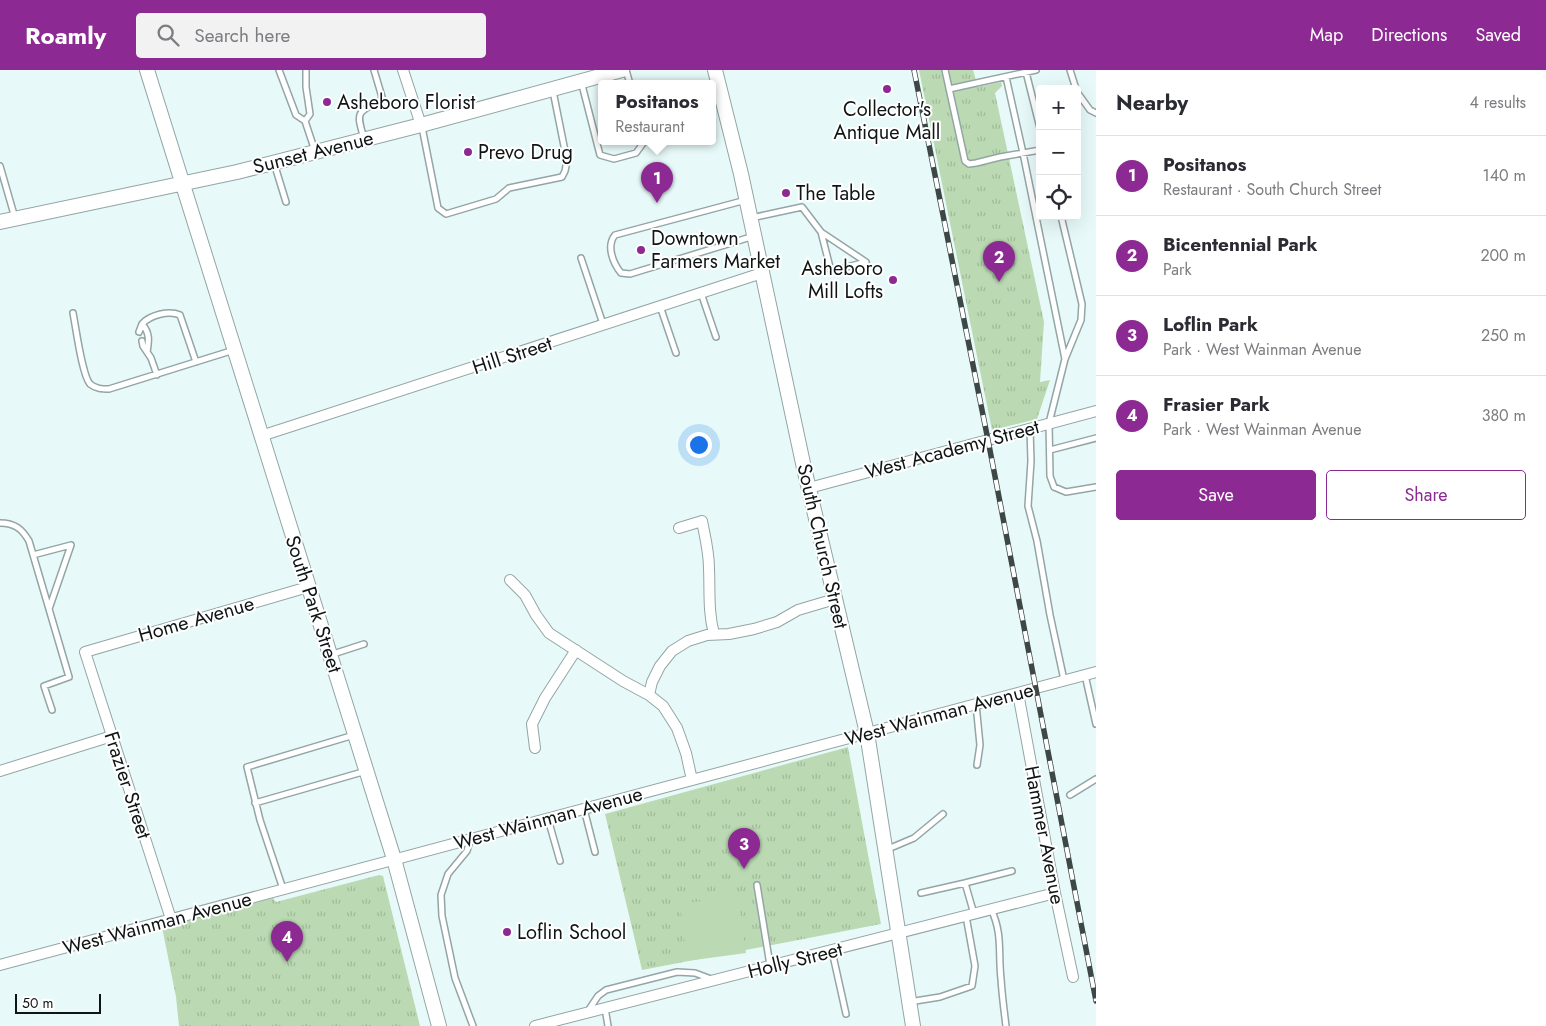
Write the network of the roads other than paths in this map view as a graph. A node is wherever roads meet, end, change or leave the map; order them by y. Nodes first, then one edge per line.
1 (147, 70) edge
2 (279, 70) edge
3 (306, 70) edge
4 (374, 70) edge
5 (403, 70) edge
6 (622, 70) edge
7 (715, 70) edge
8 (945, 70) edge
9 (1036, 70) edge
10 (1070, 70) edge
11 (1026, 72) junction
12 (1006, 77) junction
13 (581, 81) junction
14 (1075, 85) edge
15 (552, 88) junction
16 (949, 89) junction
17 (1081, 98) edge
18 (1036, 112) edge
19 (1096, 113) edge
20 (306, 121) junction
21 (421, 124) junction
22 (364, 139) junction
23 (642, 145) edge
24 (1036, 151) edge
25 (316, 152) junction
26 (1023, 153) junction
27 (274, 162) junction
28 (0, 166) edge
29 (182, 184) junction
30 (747, 200) junction
31 (286, 202) dead end
32 (751, 218) junction
33 (15, 219) junction
34 (1062, 220) edge
35 (0, 222) edge
36 (821, 232) junction
37 (754, 236) junction
38 (581, 258) dead end
39 (762, 273) junction
40 (701, 293) junction
41 (660, 306) junction
42 (73, 313) dead end
43 (142, 324) junction
44 (603, 325) junction
45 (139, 332) dead end
46 (716, 337) dead end
47 (142, 341) dead end
48 (234, 350) junction
49 (147, 352) junction
50 (676, 353) dead end
51 (1065, 360) junction
52 (196, 362) junction
53 (157, 375) junction
54 (1096, 411) edge
55 (1049, 423) junction
56 (1030, 428) junction
57 (261, 436) junction
58 (1096, 438) edge
59 (1050, 450) junction
60 (1096, 487) edge
61 (809, 488) junction
62 (0, 523) edge
63 (680, 528) dead end
64 (33, 555) junction
65 (510, 580) dead end
66 (308, 587) junction
67 (835, 599) junction
68 (50, 610) junction
69 (714, 634) junction
70 (364, 644) dead end
71 (576, 650) junction
72 (84, 652) joint
73 (330, 655) junction
74 (1096, 672) edge
75 (1085, 675) junction
76 (1064, 680) junction
77 (1018, 693) junction
78 (649, 695) junction
79 (976, 704) junction
80 (52, 710) dead end
81 (1096, 724) edge
82 (867, 733) junction
83 (355, 734) junction
84 (112, 736) junction
85 (535, 748) dead end
86 (977, 765) dead end
87 (0, 771) edge
88 (367, 771) junction
89 (1096, 779) edge
90 (692, 780) junction
91 (1070, 795) dead end
92 (255, 803) junction
93 (584, 809) junction
94 (943, 814) dead end
95 (548, 818) junction
96 (470, 839) junction
97 (885, 850) junction
98 (595, 852) dead end
99 (394, 859) junction
100 (560, 861) dead end
101 (1012, 870) dead end
102 (965, 883) junction
103 (757, 885) dead end
104 (283, 889) junction
105 (921, 893) dead end
106 (1055, 893) junction
107 (991, 909) junction
108 (970, 915) junction
109 (171, 919) junction
110 (898, 933) junction
111 (832, 950) junction
112 (0, 965) edge
113 (770, 966) junction
114 (1073, 977) dead end
115 (714, 980) junction
116 (909, 1002) junction
117 (605, 1008) junction
118 (586, 1013) junction
119 (846, 1014) dead end
120 (439, 1026) edge
121 (473, 1026) edge
122 (535, 1026) edge
123 (608, 1026) edge
124 (913, 1026) edge
125 (1006, 1026) edge

1 - 29 main road, South Park Street
2 - 20 lane
3 - 20 lane
4 - 22 lane
5 - 21 street
6 - 13 main road, Sunset Avenue
7 - 30 main road, South Church Street
8 - 16 lane
9 - 11 lane
10 - 14 lane
11 - 12 lane
11 - 18 lane
12 - 16 lane
12 - 26 lane
13 - 15 main road, Sunset Avenue
13 - 23 lane
15 - 21 main road, Sunset Avenue
15 - 21 lane
16 - 26 lane
17 - 19 lane
20 - 25 lane
21 - 22 main road, Sunset Avenue
22 - 25 main road, Sunset Avenue
24 - 26 lane
25 - 27 main road, Sunset Avenue
26 - 51 lane
27 - 29 main road, Sunset Avenue
27 - 31 lane
28 - 33 lane
29 - 33 main road, Sunset Avenue
29 - 48 main road, South Park Street
30 - 32 main road, South Church Street
30 - 37 lane
32 - 36 lane
32 - 37 main road, South Church Street
33 - 35 main road, Sunset Avenue
34 - 51 lane
36 - 36 lane
37 - 39 main road, South Church Street
38 - 44 lane
39 - 40 street, Hill Street
39 - 61 main road, South Church Street
40 - 41 street, Hill Street
40 - 46 lane
41 - 44 street, Hill Street
41 - 50 lane
42 - 53 lane
43 - 45 lane
43 - 49 lane
43 - 52 lane
44 - 57 street, Hill Street
47 - 49 lane
48 - 52 lane
48 - 57 main road, South Park Street
49 - 53 lane
51 - 55 lane
52 - 53 lane
54 - 55 street, West Academy Street
55 - 56 street, West Academy Street
55 - 59 lane
56 - 61 street, West Academy Street
56 - 76 lane
57 - 66 main road, South Park Street
58 - 59 lane
59 - 60 lane
61 - 67 main road, South Church Street
62 - 64 lane
63 - 69 street
64 - 68 lane
64 - 68 lane
65 - 71 street
66 - 72 street, Home Avenue
66 - 73 main road, South Park Street
67 - 69 street
67 - 82 main road, South Church Street
68 - 80 lane
69 - 78 street
70 - 73 lane
71 - 78 street
71 - 85 street
72 - 84 street, Frazier Street
73 - 83 main road, South Park Street
74 - 75 street, West Wainman Avenue
75 - 76 street, West Wainman Avenue
75 - 81 lane
76 - 77 street, West Wainman Avenue
77 - 79 street, West Wainman Avenue
77 - 106 street, Hammer Avenue
78 - 90 street
79 - 82 street, West Wainman Avenue
79 - 86 lane
82 - 90 street, West Wainman Avenue
82 - 97 main road, South Church Street
83 - 88 main road, South Park Street
83 - 92 lane
84 - 87 street
84 - 109 street, Frazier Street
88 - 92 lane
88 - 99 main road, South Park Street
89 - 91 lane
90 - 93 street, West Wainman Avenue
92 - 104 lane
93 - 95 street, West Wainman Avenue
93 - 98 lane
94 - 97 lane
95 - 96 street, West Wainman Avenue
95 - 100 lane
96 - 99 street, West Wainman Avenue
96 - 121 lane
97 - 110 main road, South Church Street
99 - 104 street, West Wainman Avenue
99 - 120 main road, South Park Street
101 - 102 lane
102 - 105 lane
102 - 108 lane
103 - 113 lane
104 - 109 street, West Wainman Avenue
106 - 107 street, Holly Street
106 - 114 street, Hammer Avenue
107 - 108 street, Holly Street
107 - 125 lane
108 - 110 street, Holly Street
108 - 116 lane
109 - 112 street, West Wainman Avenue
110 - 111 street, Holly Street
110 - 116 main road, South Church Street
111 - 113 street, Holly Street
111 - 119 lane
113 - 115 street, Holly Street
115 - 117 street, Holly Street
115 - 118 lane
116 - 124 main road, South Church Street
117 - 118 street, Holly Street
117 - 123 lane
118 - 122 street, Holly Street

